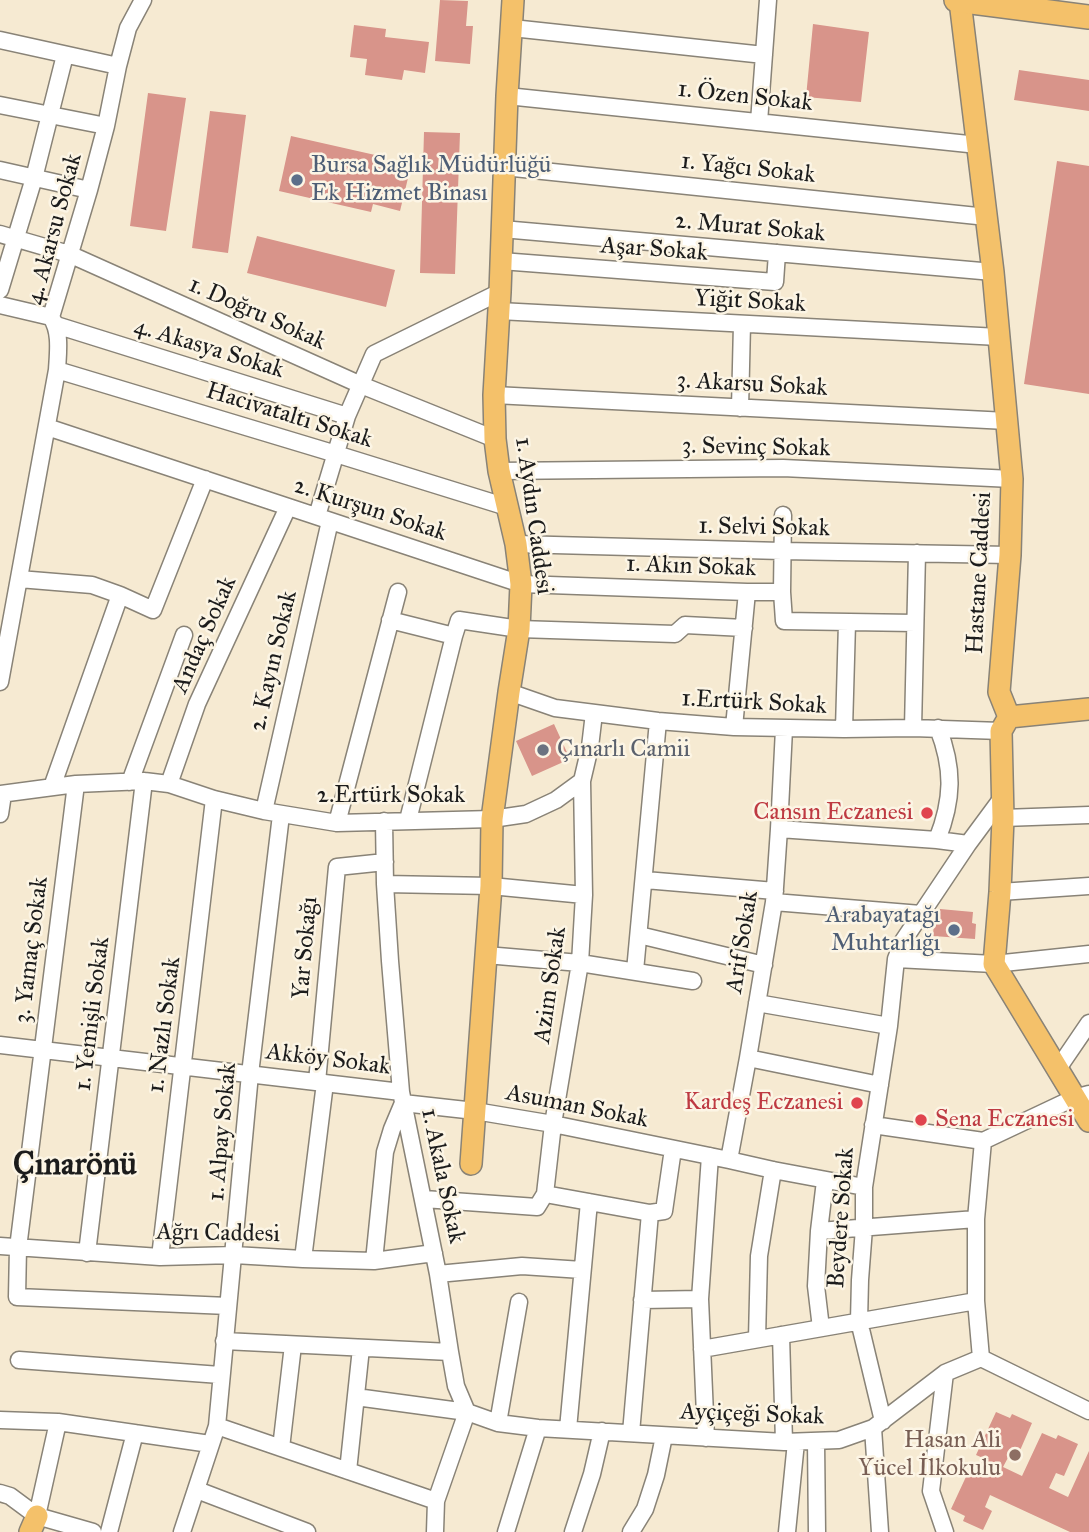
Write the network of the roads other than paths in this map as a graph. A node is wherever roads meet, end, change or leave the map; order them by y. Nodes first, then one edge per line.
1 (144, 0) edge
2 (513, 0) edge
3 (768, 0) edge
4 (958, 0) edge
5 (1089, 17) edge
6 (512, 28) junction
7 (0, 40) edge
8 (65, 55) junction
9 (764, 55) junction
10 (118, 66) junction
11 (507, 96) junction
12 (0, 105) edge
13 (51, 116) junction
14 (759, 122) junction
15 (106, 126) junction
16 (978, 145) junction
17 (504, 167) junction
18 (0, 170) edge
19 (34, 178) junction
20 (89, 190) junction
21 (987, 217) junction
22 (502, 229) junction
23 (8, 236) edge
24 (777, 253) junction
25 (69, 254) junction
26 (501, 261) junction
27 (993, 272) junction
28 (0, 290) edge
29 (500, 302) junction
30 (0, 305) edge
31 (54, 321) junction
32 (742, 324) junction
33 (999, 337) junction
34 (57, 370) junction
35 (360, 385) junction
36 (494, 395) junction
37 (740, 408) junction
38 (347, 416) junction
39 (1007, 421) junction
40 (47, 427) junction
41 (495, 439) junction
42 (336, 453) junction
43 (499, 471) junction
44 (1012, 479) junction
45 (205, 480) junction
46 (288, 507) junction
47 (507, 507) junction
48 (783, 515) dead end
49 (323, 518) junction
50 (516, 544) junction
51 (782, 551) junction
52 (917, 553) junction
53 (1010, 555) junction
54 (19, 579) junction
55 (521, 584) junction
56 (398, 592) dead end
57 (747, 592) junction
58 (782, 592) junction
59 (120, 595) junction
60 (390, 620) junction
61 (847, 623) junction
62 (915, 623) junction
63 (744, 628) junction
64 (519, 629) junction
65 (184, 635) dead end
66 (454, 636) junction
67 (0, 682) edge
68 (509, 692) junction
69 (1089, 709) edge
70 (594, 713) junction
71 (659, 721) junction
72 (1005, 724) junction
73 (734, 727) junction
74 (913, 727) junction
75 (938, 728) junction
76 (783, 729) junction
77 (844, 729) junction
78 (582, 780) junction
79 (137, 781) junction
80 (76, 784) junction
81 (169, 784) junction
82 (52, 787) junction
83 (1, 794) edge
84 (214, 799) junction
85 (1002, 808) junction
86 (264, 811) junction
87 (0, 814) edge
88 (281, 815) junction
89 (1089, 815) edge
90 (492, 819) junction
91 (408, 820) junction
92 (384, 821) junction
93 (337, 823) junction
94 (779, 829) junction
95 (937, 840) junction
96 (968, 844) junction
97 (385, 862) junction
98 (645, 880) junction
99 (385, 884) junction
100 (491, 886) junction
101 (1089, 886) edge
102 (1000, 892) junction
103 (584, 895) junction
104 (774, 897) junction
105 (921, 914) junction
106 (639, 935) junction
107 (1089, 954) edge
108 (486, 955) junction
109 (896, 960) junction
110 (580, 963) junction
111 (994, 964) junction
112 (764, 965) junction
113 (635, 971) junction
114 (693, 981) dead end
115 (757, 1003) junction
116 (1089, 1023) edge
117 (889, 1026) junction
118 (0, 1045) edge
119 (42, 1049) junction
120 (110, 1058) junction
121 (748, 1058) junction
122 (183, 1066) junction
123 (1057, 1070) junction
124 (250, 1074) junction
125 (321, 1082) junction
126 (880, 1085) junction
127 (1081, 1096) edge
128 (402, 1097) junction
129 (475, 1111) junction
130 (1089, 1121) edge
131 (553, 1125) junction
132 (873, 1125) junction
133 (983, 1141) junction
134 (673, 1149) junction
135 (710, 1156) junction
136 (729, 1160) junction
137 (471, 1164) dead end
138 (773, 1170) junction
139 (825, 1181) junction
140 (864, 1187) junction
141 (545, 1194) junction
142 (424, 1199) junction
143 (589, 1202) junction
144 (650, 1213) junction
145 (976, 1219) junction
146 (864, 1228) junction
147 (818, 1231) junction
148 (0, 1246) edge
149 (18, 1248) junction
150 (87, 1253) junction
151 (434, 1253) junction
152 (234, 1255) junction
153 (160, 1257) junction
154 (303, 1259) junction
155 (374, 1261) junction
156 (582, 1270) junction
157 (438, 1274) junction
158 (700, 1299) junction
159 (642, 1300) junction
160 (976, 1301) junction
161 (519, 1302) dead end
162 (228, 1306) junction
163 (859, 1321) junction
164 (821, 1328) junction
165 (781, 1335) junction
166 (757, 1339) junction
167 (224, 1341) junction
168 (293, 1345) junction
169 (361, 1348) junction
170 (702, 1349) junction
171 (450, 1352) junction
172 (981, 1358) junction
173 (19, 1360) dead end
174 (945, 1373) junction
175 (220, 1375) junction
176 (356, 1397) junction
177 (1089, 1411) edge
178 (467, 1412) junction
179 (0, 1420) edge
180 (58, 1422) junction
181 (498, 1423) junction
182 (878, 1424) junction
183 (217, 1426) junction
184 (538, 1428) junction
185 (568, 1429) junction
186 (602, 1431) junction
187 (135, 1433) junction
188 (631, 1433) junction
189 (664, 1436) junction
190 (706, 1438) junction
191 (816, 1441) junction
192 (790, 1442) junction
193 (210, 1444) junction
194 (281, 1448) junction
195 (348, 1471) junction
196 (197, 1490) junction
197 (0, 1493) edge
198 (436, 1501) junction
199 (34, 1524) edge
200 (93, 1532) edge
201 (109, 1532) edge
202 (182, 1532) edge
203 (307, 1532) edge
204 (435, 1532) edge
205 (506, 1532) edge
206 (573, 1532) edge
207 (631, 1532) edge
208 (787, 1532) edge
209 (817, 1532) edge
210 (880, 1532) edge
211 (944, 1532) edge

1 - 10 street, 4. Akarsu Sokak
2 - 6 main road, 1. Aydın Caddesi
3 - 9 street
4 - 5 highway
4 - 16 main road, Hastane Caddesi
6 - 9 street
6 - 11 main road, 1. Aydın Caddesi
7 - 8 street
8 - 10 street
8 - 13 street
9 - 14 street
10 - 15 street, 4. Akarsu Sokak
11 - 14 street, 1. Özen Sokak
11 - 17 main road, 1. Aydın Caddesi
12 - 13 street
13 - 15 street
13 - 19 street
14 - 16 street, 1. Özen Sokak
15 - 20 street, 4. Akarsu Sokak
16 - 21 main road, Hastane Caddesi
17 - 21 street, 1. Yağcı Sokak
17 - 22 main road, 1. Aydın Caddesi
18 - 19 street
19 - 20 street
19 - 23 street
20 - 25 street, 4. Akarsu Sokak
21 - 27 main road, Hastane Caddesi
22 - 24 street, 2. Murat Sokak
22 - 26 main road, 1. Aydın Caddesi
23 - 25 street, 1. Doğru Sokak
23 - 28 street
24 - 26 street, Aşar Sokak
24 - 27 street, 2. Murat Sokak
25 - 31 street, 4. Akarsu Sokak
25 - 35 street, 1. Doğru Sokak
26 - 29 main road, 1. Aydın Caddesi
27 - 33 main road, Hastane Caddesi
29 - 32 street, Yiğit Sokak
29 - 35 street, 2. Kayın Sokak
29 - 36 main road, 1. Aydın Caddesi
30 - 31 street, 4. Akasya Sokak
31 - 34 street, 4. Akarsu Sokak
31 - 38 street, 4. Akasya Sokak
32 - 33 street, Yiğit Sokak
32 - 37 street
33 - 39 main road, Hastane Caddesi
34 - 40 street, 4. Akarsu Sokak
34 - 42 street, Hacivataltı Sokak
35 - 38 street, 2. Kayın Sokak
35 - 41 street, 1. Doğru Sokak
36 - 37 street, 3. Akarsu Sokak
36 - 41 main road, 1. Aydın Caddesi
37 - 39 street, 3. Akarsu Sokak
38 - 42 street, 2. Kayın Sokak
39 - 44 main road, Hastane Caddesi
40 - 45 street, 2. Kurşun Sokak
40 - 54 street, 4. Akarsu Sokak
41 - 43 main road, 1. Aydın Caddesi
42 - 47 street, Hacivataltı Sokak
42 - 49 street, 2. Kayın Sokak
43 - 44 street, 3. Sevinç Sokak
43 - 47 main road, 1. Aydın Caddesi
44 - 53 main road, Hastane Caddesi
45 - 46 street, 2. Kurşun Sokak
45 - 59 street
46 - 49 street, 2. Kurşun Sokak
46 - 81 street, Andaç Sokak
47 - 50 main road, 1. Aydın Caddesi
48 - 51 street, 1. Akın Sokak
49 - 55 street, 2. Kurşun Sokak
49 - 86 street, 2. Kayın Sokak
50 - 51 street, 1. Selvi Sokak
50 - 55 main road, 1. Aydın Caddesi
51 - 52 street, 1. Selvi Sokak
51 - 58 street, 1. Akın Sokak
52 - 53 street, 1. Selvi Sokak
52 - 62 street
53 - 72 main road, Hastane Caddesi
54 - 59 street
54 - 67 street, 4. Akarsu Sokak
55 - 57 street, 1. Akın Sokak
55 - 64 main road, 1. Aydın Caddesi
56 - 60 street
57 - 58 street, 1. Akın Sokak
57 - 63 street
58 - 61 street
59 - 82 street
60 - 66 street
60 - 93 street
61 - 62 street
61 - 77 street
62 - 74 street
63 - 64 street
63 - 73 street
64 - 66 street
64 - 68 main road, 1. Aydın Caddesi
65 - 79 street, 1. Yemişli Sokak
66 - 91 street
68 - 70 street, 1.Ertürk Sokak
68 - 90 main road, 1. Aydın Caddesi
69 - 72 main road
70 - 71 street, 1.Ertürk Sokak
70 - 78 street
71 - 73 street, 1.Ertürk Sokak
71 - 98 street
72 - 75 street, 1.Ertürk Sokak
72 - 85 main road, Hastane Caddesi
73 - 76 street, 1.Ertürk Sokak
74 - 75 street, 1.Ertürk Sokak
74 - 77 street, 1.Ertürk Sokak
75 - 95 street
76 - 77 street, 1.Ertürk Sokak
76 - 94 street, Arif Sokak
78 - 90 street, 2.Ertürk Sokak
78 - 103 street, Azim Sokak
79 - 80 street, 2.Ertürk Sokak
79 - 81 street, 2.Ertürk Sokak
79 - 120 street, 1. Yemişli Sokak
80 - 82 street, 2.Ertürk Sokak
80 - 119 street, 3. Yamaç Sokak
81 - 84 street, 2.Ertürk Sokak
82 - 83 street, 2.Ertürk Sokak
83 - 87 street
84 - 86 street, 2.Ertürk Sokak
84 - 122 street, 1. Nazlı Sokak
85 - 89 street
85 - 96 street, Beydere Sokak
85 - 102 main road, Hastane Caddesi
86 - 88 street, 2.Ertürk Sokak
88 - 93 street, 2.Ertürk Sokak
88 - 124 street, 1. Alpay Sokak
90 - 91 street, 2.Ertürk Sokak
90 - 100 main road, 1. Aydın Caddesi
91 - 92 street, 2.Ertürk Sokak
92 - 93 street, 2.Ertürk Sokak
92 - 97 street, 1. Akala Sokak
94 - 95 street
94 - 104 street, Arif Sokak
95 - 96 street
96 - 105 street, Beydere Sokak
97 - 99 street, 1. Akala Sokak
97 - 125 street, Yar Sokağı
98 - 104 street
98 - 106 street
99 - 100 street
99 - 128 street, 1. Akala Sokak
100 - 103 street
100 - 108 main road, 1. Aydın Caddesi
101 - 102 street
102 - 111 main road, Hastane Caddesi
103 - 110 street, Azim Sokak
104 - 105 street
104 - 112 street, Arif Sokak
105 - 109 street, Beydere Sokak
106 - 112 street
106 - 113 street
107 - 111 street
108 - 110 street
108 - 129 main road, 1. Aydın Caddesi
109 - 111 street
109 - 117 street, Beydere Sokak
110 - 113 street
110 - 131 street, Azim Sokak
111 - 123 main road
112 - 115 street, Arif Sokak
113 - 114 street
115 - 117 street
115 - 121 street, Arif Sokak
116 - 123 street
117 - 126 street, Beydere Sokak
118 - 119 street, Akköy Sokak
119 - 120 street, Akköy Sokak
119 - 149 street, 3. Yamaç Sokak
120 - 122 street, Akköy Sokak
120 - 150 street, 1. Yemişli Sokak
121 - 126 street
121 - 136 street, Arif Sokak
122 - 124 street, Akköy Sokak
122 - 153 street, 1. Nazlı Sokak
123 - 127 main road
124 - 125 street, Akköy Sokak
124 - 152 street, 1. Alpay Sokak
125 - 128 street, Akköy Sokak
125 - 154 street
126 - 132 street, Beydere Sokak
127 - 130 main road
127 - 133 street
128 - 129 street, Asuman Sokak
128 - 142 street, 1. Akala Sokak
128 - 155 street
129 - 131 street, Asuman Sokak
129 - 137 main road, 1. Aydın Caddesi
131 - 134 street, Asuman Sokak
131 - 141 street, Azim Sokak
132 - 133 street
132 - 140 street, Beydere Sokak
133 - 145 street
134 - 135 street, Asuman Sokak
134 - 144 street
135 - 136 street, Asuman Sokak
135 - 158 street
136 - 138 street, Asuman Sokak
138 - 139 street, Asuman Sokak
138 - 166 street
139 - 140 street, Asuman Sokak
139 - 147 street
140 - 146 street, Beydere Sokak
141 - 142 street
141 - 143 street
142 - 151 street, 1. Akala Sokak
143 - 144 street
143 - 156 street
144 - 159 street
145 - 146 street
145 - 160 street
146 - 147 street
146 - 163 street, Beydere Sokak
147 - 164 street
148 - 149 street, Ağrı Caddesi
149 - 150 street, Ağrı Caddesi
149 - 162 street, 3. Yamaç Sokak
150 - 153 street, Ağrı Caddesi
151 - 155 street, Ağrı Caddesi
151 - 157 street, 1. Akala Sokak
152 - 153 street, Ağrı Caddesi
152 - 154 street, Ağrı Caddesi
152 - 162 street, 1. Alpay Sokak
154 - 155 street, Ağrı Caddesi
156 - 157 street
156 - 185 street
157 - 171 street, 1. Akala Sokak
158 - 159 street
158 - 170 street
159 - 188 street
160 - 163 street
160 - 172 street
161 - 181 street
162 - 167 street, 1. Alpay Sokak
163 - 164 street
163 - 182 street, Beydere Sokak
164 - 165 street
165 - 166 street
165 - 192 street
166 - 170 street
167 - 168 street
167 - 175 street, 1. Alpay Sokak
168 - 169 street
168 - 194 street
169 - 171 street
169 - 176 street
170 - 190 street
171 - 178 street, 1. Akala Sokak
172 - 174 street, Ayçiçeği Sokak
172 - 177 street
173 - 175 street
174 - 182 street, Ayçiçeği Sokak
174 - 211 street
175 - 183 street, 1. Alpay Sokak
176 - 178 street, Ayçiçeği Sokak
176 - 195 street
178 - 181 street, Ayçiçeği Sokak
178 - 198 street
179 - 180 street
180 - 187 street
180 - 199 street
181 - 184 street, Ayçiçeği Sokak
182 - 191 street, Ayçiçeği Sokak
182 - 210 street, Beydere Sokak
183 - 193 street, 1. Alpay Sokak
183 - 194 street
184 - 185 street, Ayçiçeği Sokak
184 - 205 street
185 - 186 street, Ayçiçeği Sokak
186 - 188 street, Ayçiçeği Sokak
186 - 206 street
187 - 193 street
187 - 201 street
188 - 189 street, Ayçiçeği Sokak
189 - 190 street, Ayçiçeği Sokak
189 - 207 street
190 - 192 street, Ayçiçeği Sokak
191 - 192 street, Ayçiçeği Sokak
191 - 209 street
192 - 208 street
193 - 196 street, 1. Alpay Sokak
194 - 195 street
195 - 198 street
196 - 202 street, 1. Alpay Sokak
196 - 203 street
197 - 199 street
198 - 204 street
199 - 200 street

